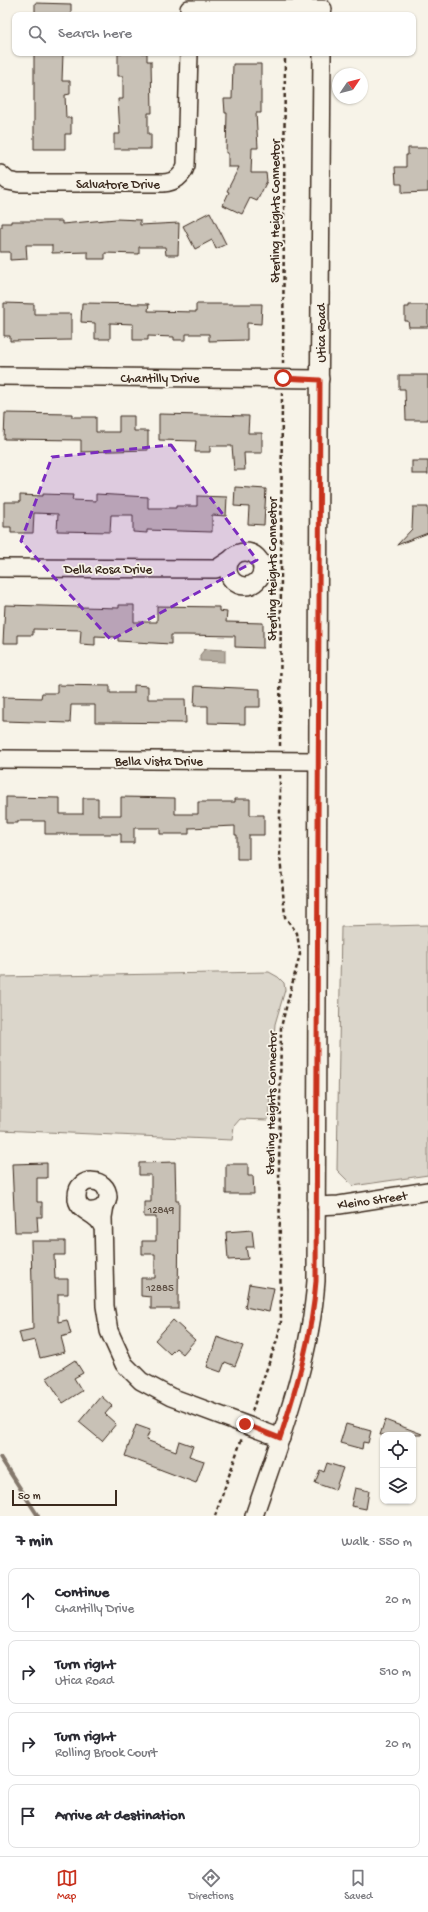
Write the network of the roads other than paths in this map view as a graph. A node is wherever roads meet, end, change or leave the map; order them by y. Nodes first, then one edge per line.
1 (189, 8) edge
2 (323, 8) edge
3 (189, 56) edge
4 (322, 56) edge
5 (1, 175) edge
6 (0, 376) edge
7 (320, 380) junction
8 (231, 559) junction
9 (0, 568) edge
10 (216, 569) junction
11 (232, 580) junction
12 (0, 759) edge
13 (318, 760) junction
14 (428, 1191) edge
15 (105, 1205) junction
16 (316, 1206) junction
17 (88, 1211) junction
18 (103, 1227) junction
19 (280, 1438) junction
20 (254, 1516) edge

1 - 2 street
3 - 5 street, Salvatore Drive
4 - 7 street, Utica Road
6 - 7 street, Chantilly Drive
7 - 13 street, Utica Road
8 - 10 street
8 - 11 street
8 - 11 street
9 - 10 street, Della Rosa Drive
10 - 11 street
12 - 13 street, Bella Vista Drive
13 - 16 street, Utica Road
14 - 16 street, Kleino Street
15 - 17 street
15 - 17 street
15 - 18 street
16 - 19 street, Utica Road
17 - 18 street
18 - 19 street
19 - 20 street, Utica Road

